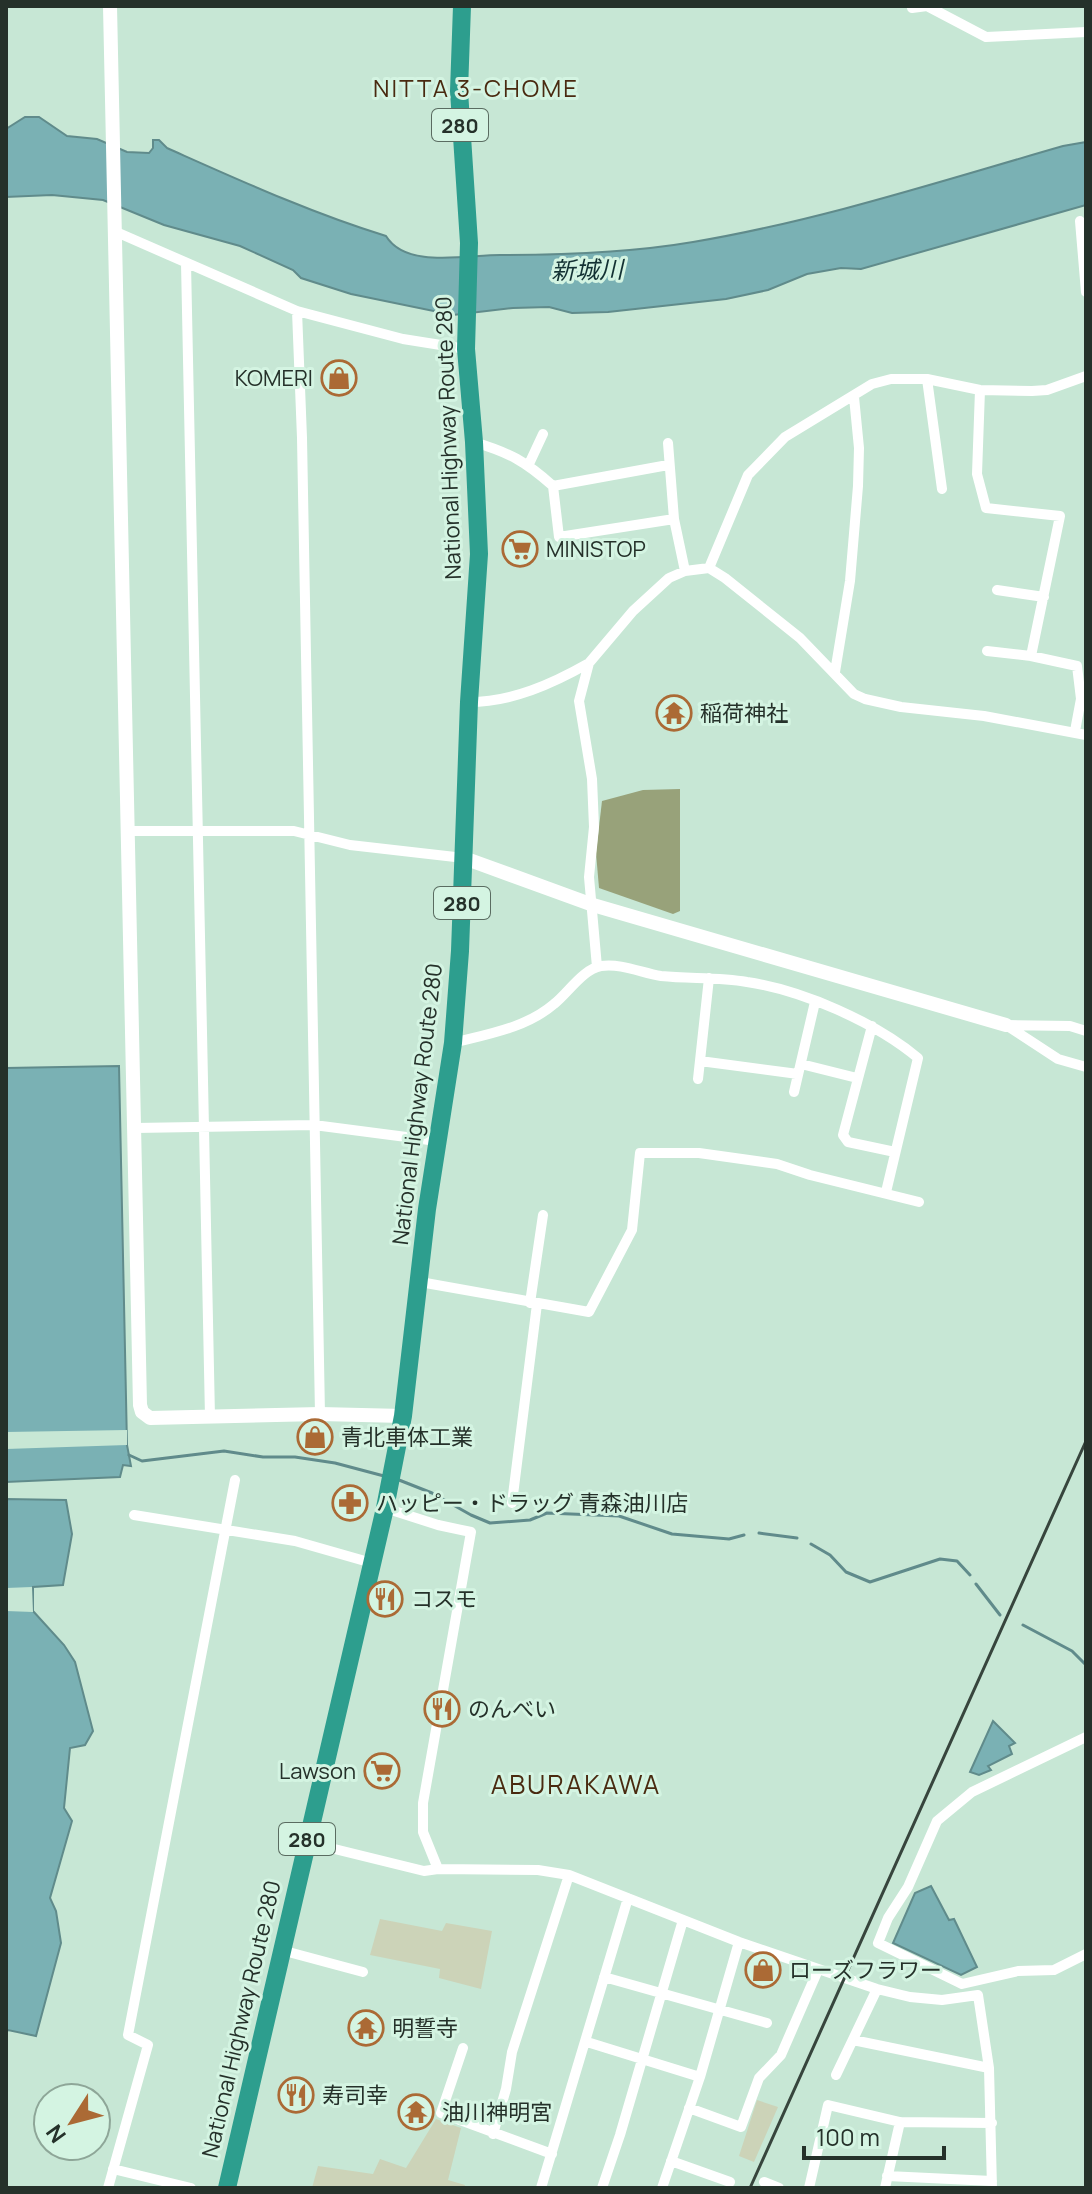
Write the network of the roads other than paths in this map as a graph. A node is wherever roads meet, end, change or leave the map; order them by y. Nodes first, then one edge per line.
1 (110, 6) edge
2 (462, 6) edge
3 (912, 8) dead end
4 (1086, 32) edge
5 (1080, 221) dead end
6 (114, 225) junction
7 (186, 263) junction
8 (1086, 292) edge
9 (297, 311) junction
10 (466, 349) junction
11 (1086, 376) edge
12 (927, 379) junction
13 (980, 390) junction
14 (854, 397) junction
15 (543, 434) dead end
16 (474, 442) junction
17 (668, 443) dead end
18 (529, 464) junction
19 (668, 465) junction
20 (553, 486) junction
21 (942, 489) dead end
22 (674, 519) junction
23 (709, 568) junction
24 (685, 571) junction
25 (997, 590) dead end
26 (1044, 597) junction
27 (987, 651) dead end
28 (1031, 656) junction
29 (589, 663) junction
30 (835, 672) junction
31 (469, 702) junction
32 (1080, 733) edge
33 (198, 830) junction
34 (128, 831) junction
35 (308, 834) junction
36 (464, 858) junction
37 (593, 905) junction
38 (597, 967) junction
39 (709, 978) junction
40 (815, 1002) junction
41 (1006, 1025) junction
42 (872, 1026) junction
43 (1086, 1031) edge
44 (453, 1043) junction
45 (700, 1061) junction
46 (1086, 1067) edge
47 (799, 1069) junction
48 (857, 1078) junction
49 (698, 1079) dead end
50 (794, 1092) dead end
51 (314, 1125) junction
52 (204, 1127) junction
53 (135, 1128) junction
54 (437, 1141) junction
55 (895, 1152) junction
56 (886, 1192) junction
57 (919, 1202) dead end
58 (543, 1215) dead end
59 (420, 1282) junction
60 (533, 1304) junction
61 (320, 1414) junction
62 (403, 1416) junction
63 (210, 1417) junction
64 (235, 1480) dead end
65 (388, 1490) junction
66 (512, 1503) dead end
67 (134, 1515) dead end
68 (225, 1530) junction
69 (372, 1563) junction
70 (1086, 1737) edge
71 (306, 1842) junction
72 (438, 1869) junction
73 (569, 1875) junction
74 (628, 1898) junction
75 (683, 1920) junction
76 (739, 1942) junction
77 (281, 1950) junction
78 (1086, 1954) edge
79 (818, 1970) junction
80 (363, 1972) dead end
81 (604, 1977) junction
82 (877, 1989) junction
83 (661, 1993) junction
84 (719, 2009) junction
85 (767, 2023) dead end
86 (853, 2040) junction
87 (587, 2042) junction
88 (463, 2048) dead end
89 (642, 2060) junction
90 (989, 2068) junction
91 (836, 2075) dead end
92 (700, 2077) junction
93 (689, 2108) junction
94 (900, 2122) junction
95 (992, 2123) junction
96 (493, 2134) junction
97 (552, 2154) junction
98 (671, 2161) junction
99 (113, 2169) junction
100 (887, 2176) junction
101 (730, 2182) dead end
102 (764, 2182) dead end
103 (992, 2184) edge
104 (108, 2188) edge
105 (191, 2188) edge
106 (227, 2188) edge
107 (541, 2188) edge
108 (602, 2188) edge
109 (662, 2188) edge
110 (779, 2188) edge
111 (809, 2188) edge
112 (885, 2188) edge

1 - 6 street
2 - 10 highway, National Highway Route 280 / 280
3 - 4 street
5 - 8 street
6 - 7 street
6 - 34 street
7 - 9 street
7 - 33 street
9 - 10 street
9 - 35 street
10 - 16 highway, National Highway Route 280 / 280
11 - 13 street
12 - 13 street
12 - 14 street
12 - 21 street
13 - 26 street
14 - 23 street
14 - 30 street
15 - 18 street
16 - 18 street
16 - 31 highway, National Highway Route 280 / 280
17 - 19 street
18 - 20 street
19 - 20 street
19 - 22 street
20 - 22 street
22 - 24 street
23 - 24 street
23 - 30 street
24 - 29 street
25 - 26 street
26 - 28 street
27 - 28 street
28 - 32 street
29 - 31 street
29 - 37 street
30 - 32 street
31 - 36 highway, National Highway Route 280 / 280
33 - 34 street
33 - 35 street
33 - 52 street
34 - 53 street
35 - 36 street
35 - 51 street
36 - 37 street
36 - 44 highway, National Highway Route 280 / 280
37 - 38 street
37 - 41 street
38 - 39 street
38 - 44 street
39 - 40 street
39 - 45 street
40 - 42 street
40 - 47 street
41 - 43 street
41 - 46 street
42 - 48 street
42 - 55 street
44 - 54 highway, National Highway Route 280 / 280
45 - 47 street
45 - 49 street
47 - 48 street
47 - 50 street
48 - 55 street
51 - 52 street
51 - 54 street
51 - 61 street
52 - 53 street
52 - 63 street
53 - 63 street
54 - 59 highway, National Highway Route 280 / 280
55 - 56 street
56 - 57 street
56 - 60 street
58 - 60 street
59 - 60 street
59 - 62 highway, National Highway Route 280 / 280
60 - 66 street
61 - 62 street
61 - 63 street
62 - 65 highway, National Highway Route 280 / 280
64 - 68 street
65 - 69 highway, National Highway Route 280 / 280
65 - 72 street
67 - 68 street
68 - 69 street
68 - 99 street
69 - 71 highway, National Highway Route 280 / 280
70 - 78 street
71 - 72 street
71 - 77 highway, National Highway Route 280 / 280
72 - 73 street
73 - 74 street
73 - 96 street
74 - 75 street
74 - 81 street
75 - 76 street
75 - 83 street
76 - 79 street
76 - 84 street
77 - 80 street
77 - 106 highway, National Highway Route 280 / 280
79 - 82 street
79 - 93 street
81 - 83 street
81 - 87 street
82 - 86 street
82 - 90 street
83 - 84 street
83 - 89 street
84 - 85 street
84 - 92 street
86 - 90 street
86 - 91 street
87 - 89 street
87 - 97 street
88 - 96 street
89 - 92 street
89 - 108 street
90 - 95 street
92 - 93 street
93 - 98 street
94 - 95 street
94 - 100 street
94 - 111 street
95 - 103 street
96 - 97 street
97 - 107 street
98 - 101 street
98 - 109 street
99 - 104 street
99 - 105 street
100 - 103 street
100 - 112 street
102 - 110 street

